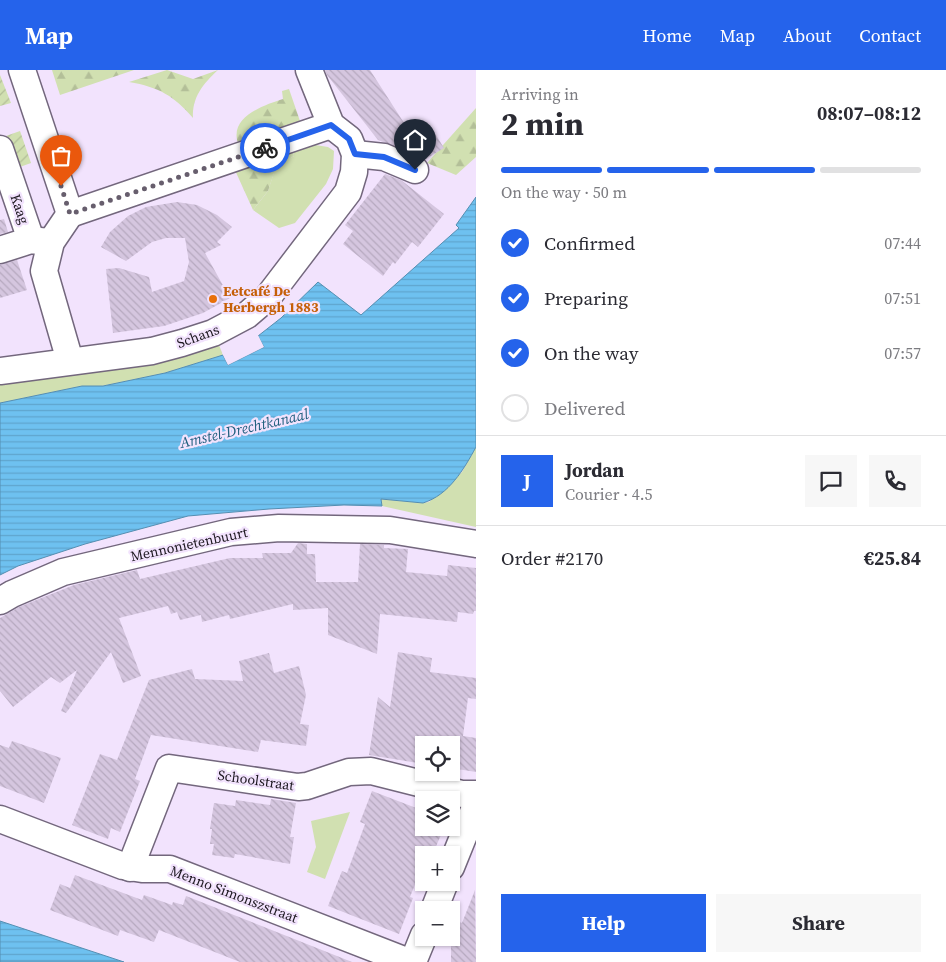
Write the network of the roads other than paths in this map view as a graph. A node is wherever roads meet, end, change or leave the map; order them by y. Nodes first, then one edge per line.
1 (22, 70) edge
2 (309, 70) edge
3 (331, 125) junction
4 (0, 149) edge
5 (355, 154) junction
6 (415, 170) dead end
7 (70, 214) junction
8 (41, 241) junction
9 (0, 250) edge
10 (70, 361) junction
11 (0, 371) edge
12 (476, 544) edge
13 (0, 601) edge
14 (476, 794) edge
15 (476, 805) edge
16 (0, 819) edge
17 (459, 846) edge
18 (130, 868) junction
19 (420, 946) edge
20 (409, 962) edge
21 (413, 962) edge

1 - 7 street
2 - 3 street
3 - 5 street
3 - 7 street
4 - 8 street, Kaag
5 - 6 street
5 - 10 street, Schans
7 - 8 street
8 - 9 street
8 - 10 street
10 - 11 street, Schans
12 - 13 street, Mennonietenbuurt
14 - 18 street, Schoolstraat
15 - 17 street
16 - 18 street, Menno Simonszstraat
18 - 20 street, Menno Simonszstraat
19 - 21 street

